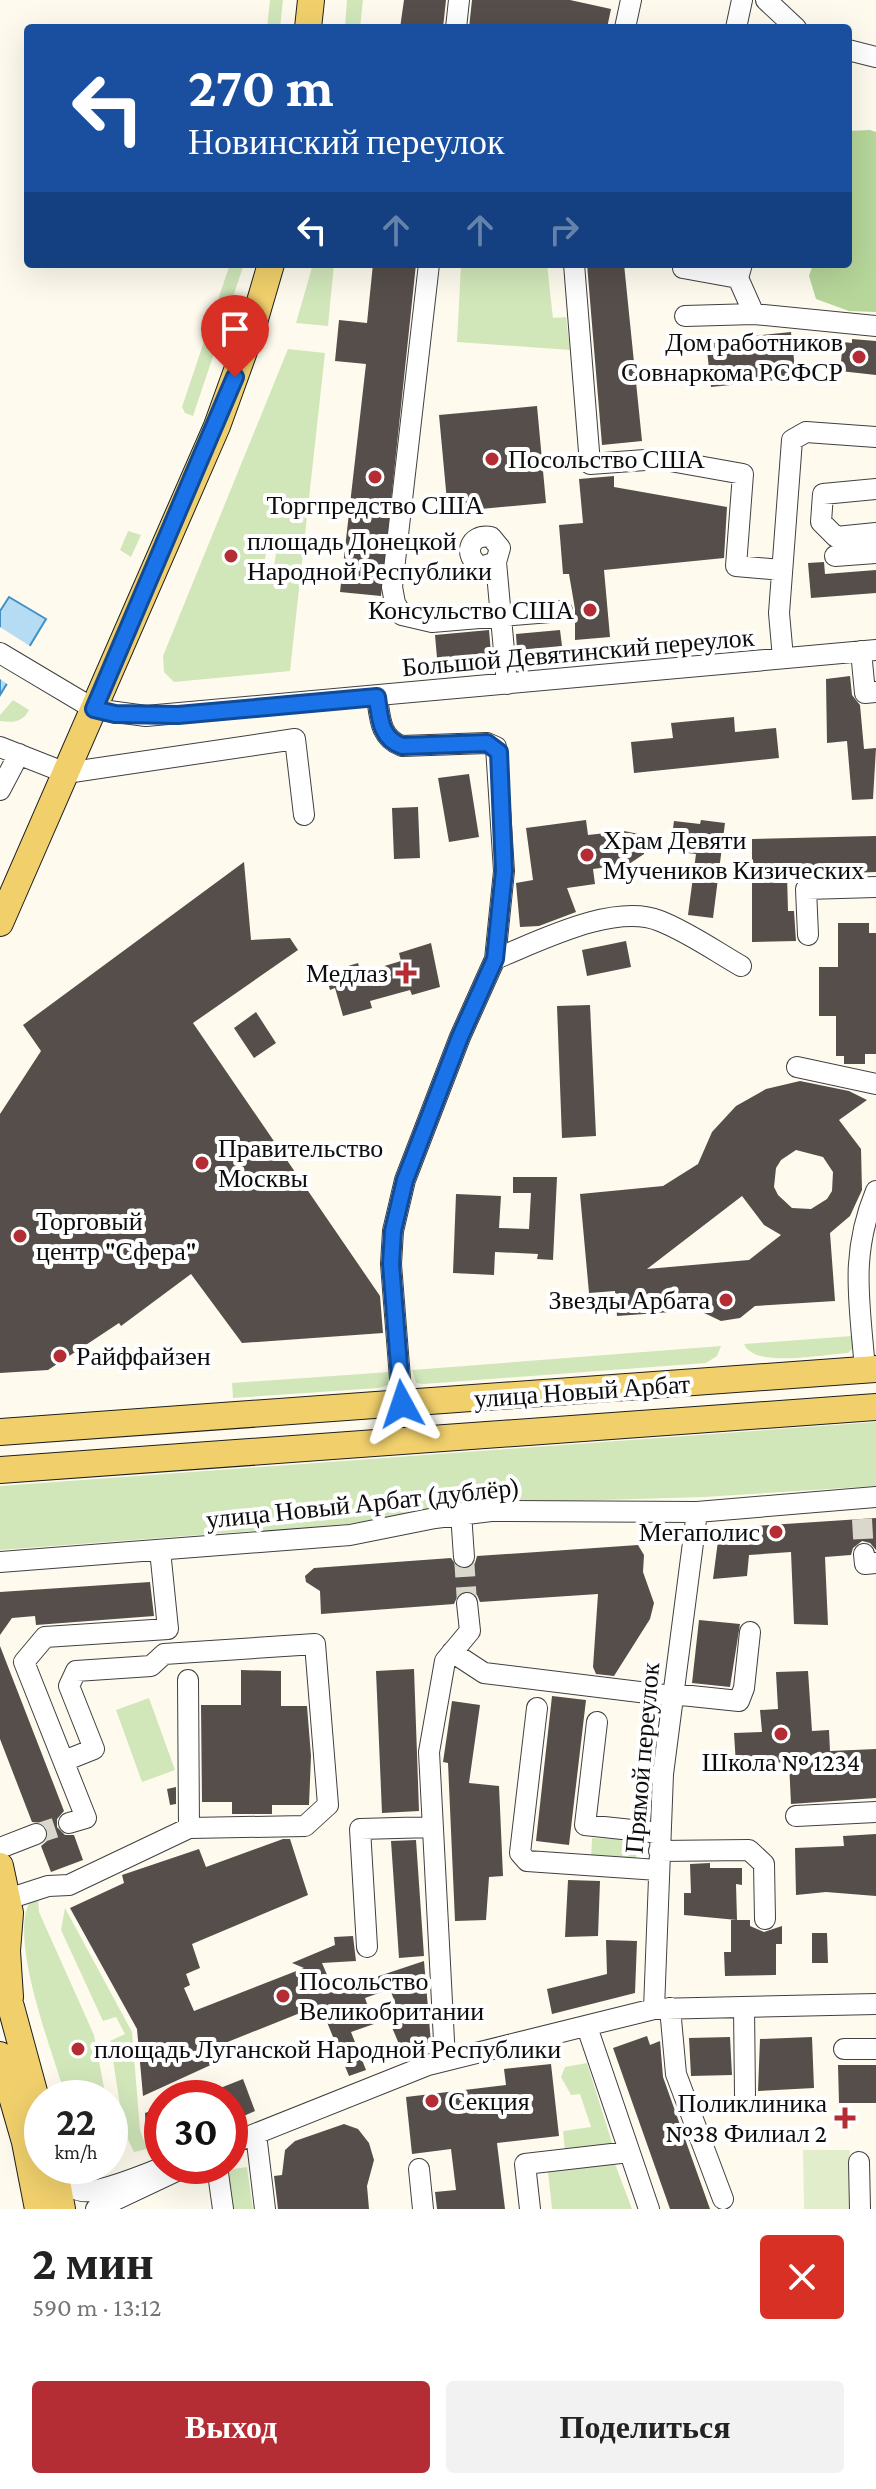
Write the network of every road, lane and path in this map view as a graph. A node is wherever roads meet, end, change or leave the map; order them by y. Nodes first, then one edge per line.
1 (311, 0) edge
2 (459, 0) edge
3 (631, 0) edge
4 (742, 0) edge
5 (766, 0) edge
6 (308, 24) edge
7 (456, 24) edge
8 (626, 24) edge
9 (737, 24) edge
10 (792, 24) edge
11 (852, 51) edge
12 (876, 57) edge
13 (270, 268) edge
14 (429, 268) edge
15 (574, 268) edge
16 (683, 268) edge
17 (740, 271) edge
18 (754, 314) junction
19 (685, 316) dead end
20 (876, 326) edge
21 (876, 437) edge
22 (876, 489) edge
23 (876, 533) edge
24 (876, 553) edge
25 (835, 556) dead end
26 (496, 562) dead end
27 (782, 570) junction
28 (562, 611) dead end
29 (501, 617) junction
30 (869, 650) edge
31 (0, 653) edge
32 (783, 658) junction
33 (507, 684) junction
34 (876, 692) edge
35 (377, 697) junction
36 (94, 709) junction
37 (10, 750) edge
38 (66, 773) junction
39 (0, 790) edge
40 (304, 815) dead end
41 (876, 887) edge
42 (0, 923) edge
43 (808, 935) dead end
44 (495, 959) junction
45 (741, 966) dead end
46 (797, 1067) dead end
47 (876, 1084) edge
48 (876, 1191) edge
49 (868, 1238) edge
50 (871, 1369) edge
51 (402, 1404) junction
52 (876, 1407) edge
53 (0, 1432) edge
54 (0, 1470) edge
55 (866, 1505) edge
56 (697, 1512) junction
57 (461, 1513) junction
58 (160, 1550) junction
59 (464, 1557) tunnel mouth
60 (0, 1562) edge
61 (467, 1603) tunnel mouth
62 (750, 1632) dead end
63 (452, 1652) junction
64 (188, 1680) dead end
65 (672, 1695) junction
66 (537, 1708) dead end
67 (597, 1722) dead end
68 (64, 1761) junction
69 (876, 1812) edge
70 (796, 1816) dead end
71 (69, 1823) dead end
72 (433, 1827) junction
73 (189, 1828) junction
74 (36, 1834) tunnel mouth
75 (659, 1851) junction
76 (2, 1875) edge
77 (765, 1919) dead end
78 (367, 1947) dead end
79 (0, 1980) edge
80 (876, 2004) edge
81 (11, 2007) junction
82 (744, 2007) junction
83 (662, 2008) junction
84 (587, 2027) junction
85 (844, 2049) dead end
86 (876, 2049) edge
87 (0, 2055) edge
88 (445, 2060) junction
89 (31, 2080) edge
90 (745, 2095) dead end
91 (256, 2134) junction
92 (248, 2137) edge
93 (629, 2152) junction
94 (859, 2162) dead end
95 (419, 2169) dead end
96 (57, 2184) edge
97 (69, 2184) edge
98 (114, 2184) edge
99 (149, 2184) edge
100 (220, 2184) edge
101 (723, 2199) dead end
102 (38, 2209) edge
103 (62, 2209) edge
104 (96, 2209) edge
105 (223, 2209) edge
106 (265, 2209) edge
107 (423, 2209) edge
108 (530, 2209) edge
109 (649, 2209) edge
110 (860, 2209) edge

1 - 6 main road
2 - 7 street
3 - 8 street
4 - 9 street
5 - 10 street
11 - 12 street
13 - 36 main road
14 - 29 street
15 - 27 street
16 - 17 street
17 - 18 street
18 - 19 street
18 - 20 street
21 - 27 street
22 - 23 street
24 - 25 street
26 - 29 street
27 - 32 street
28 - 29 street
29 - 33 street
30 - 32 street, Большой Девятинский переулок
30 - 34 street
31 - 36 street
32 - 33 street, Большой Девятинский переулок
33 - 35 street, Большой Девятинский переулок
35 - 36 street, Большой Девятинский переулок
35 - 44 street
36 - 38 main road
37 - 38 street
37 - 39 street
38 - 40 street
38 - 42 main road
41 - 43 street
44 - 45 street
44 - 51 street
46 - 47 street
48 - 49 street
49 - 50 street
50 - 51 main road, улица Новый Арбат
51 - 53 main road, улица Новый Арбат
52 - 54 main road, улица Новый Арбат
55 - 56 street, улица Новый Арбат (дублёр)
56 - 57 street, улица Новый Арбат (дублёр)
56 - 65 street, Прямой переулок
57 - 58 street, улица Новый Арбат (дублёр)
57 - 59 street
58 - 60 street, улица Новый Арбат (дублёр)
58 - 68 street
61 - 63 street
62 - 65 street
63 - 65 street
63 - 72 street
64 - 73 street
65 - 75 street, Прямой переулок
66 - 75 street
67 - 75 street
68 - 71 street
68 - 73 street
69 - 70 street
72 - 78 street
72 - 88 street
73 - 76 street
74 - 76 street
75 - 77 street
75 - 83 street, Прямой переулок
76 - 81 main road
79 - 81 main road
80 - 82 street
81 - 89 main road
82 - 83 street
82 - 90 street
83 - 84 street
83 - 101 street, Прямой переулок
84 - 88 street
84 - 93 street
85 - 86 street
87 - 102 main road
88 - 91 street
91 - 92 street
91 - 106 street
93 - 108 street
93 - 109 street
94 - 110 street
95 - 107 street
96 - 103 main road
97 - 98 street
99 - 104 street
100 - 105 street

